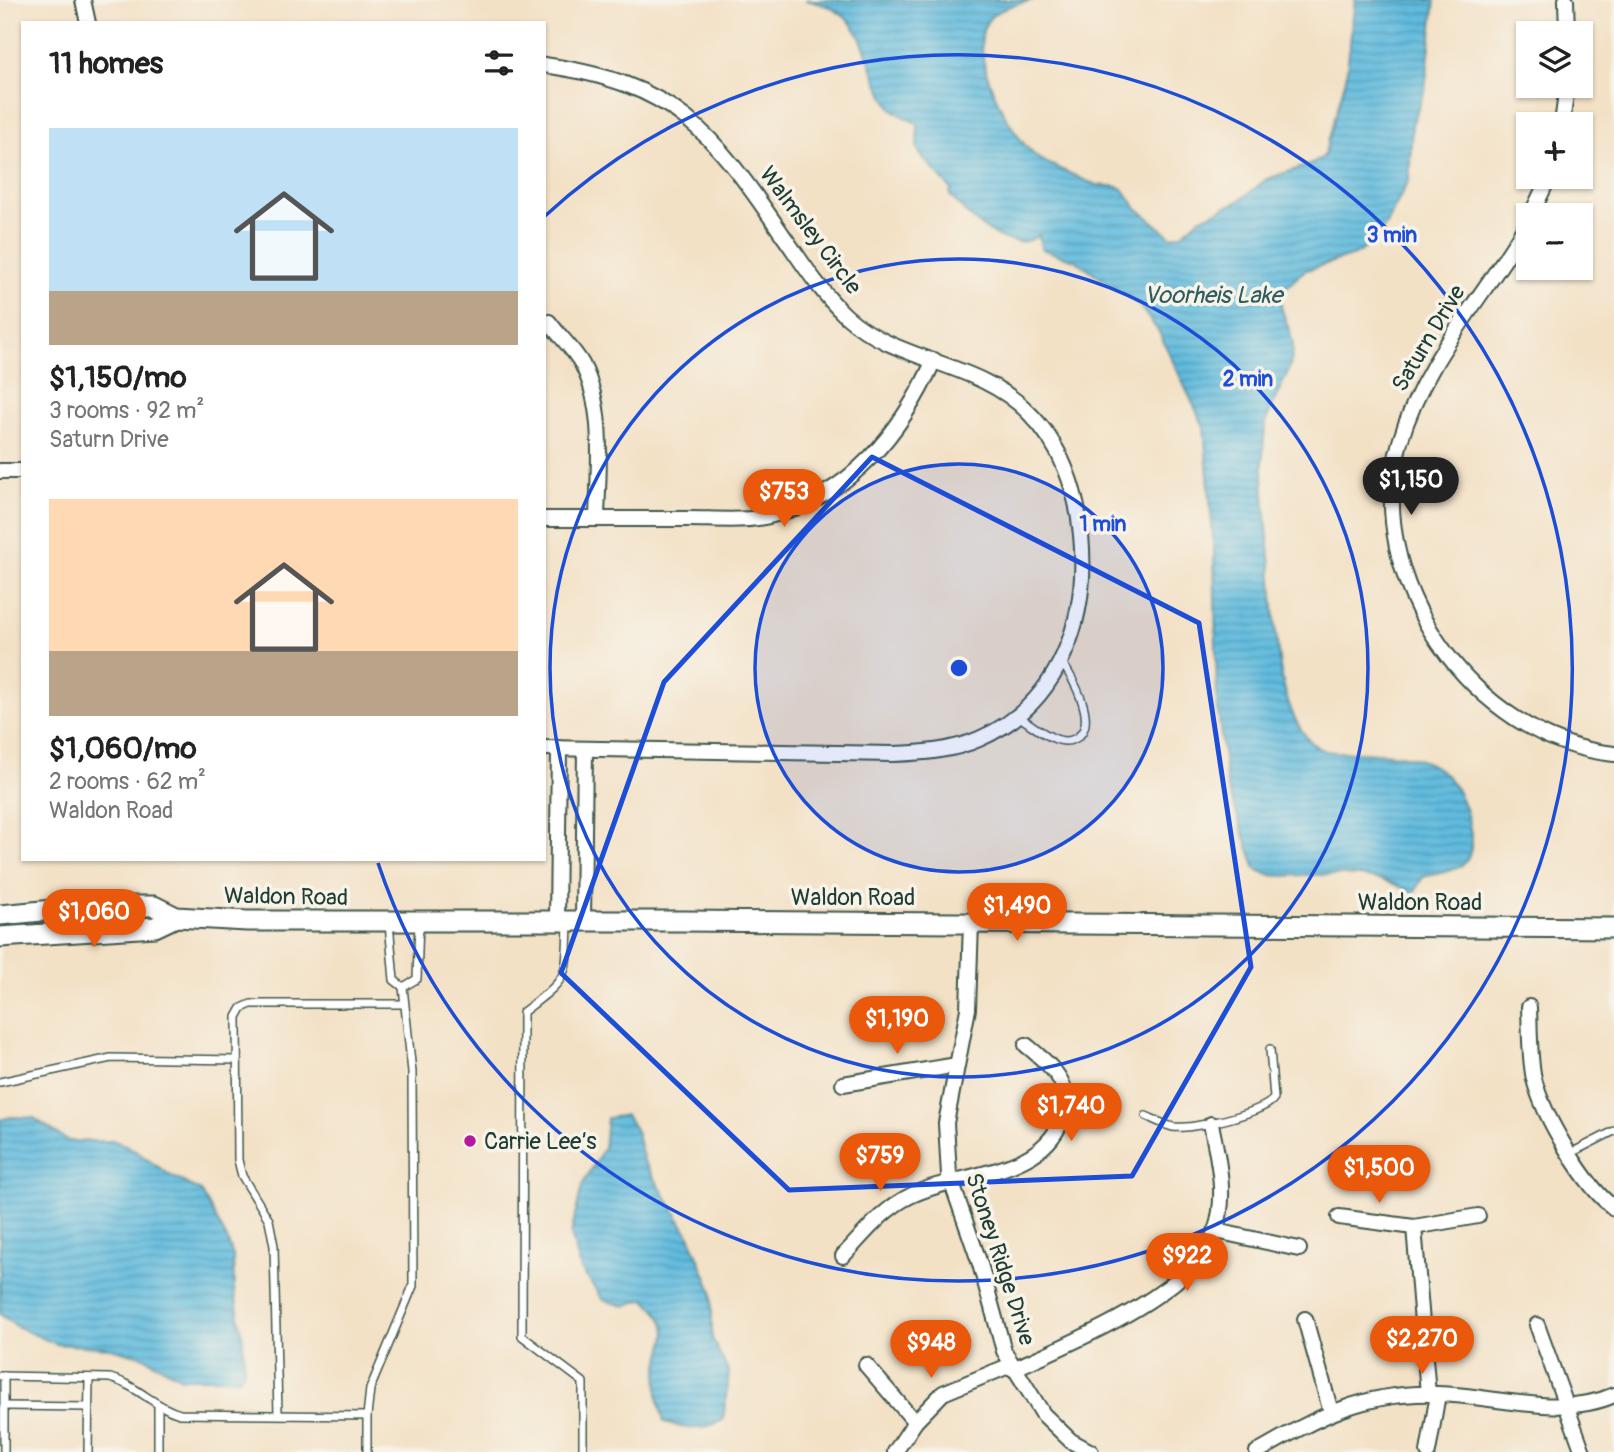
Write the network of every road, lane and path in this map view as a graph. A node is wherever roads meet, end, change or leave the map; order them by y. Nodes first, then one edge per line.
1 (83, 0) edge
2 (1566, 0) edge
3 (88, 21) edge
4 (1567, 21) edge
5 (546, 65) edge
6 (1516, 240) edge
7 (548, 322) dead end
8 (934, 360) junction
9 (0, 471) edge
10 (21, 471) edge
11 (546, 519) edge
12 (597, 519) junction
13 (1061, 661) junction
14 (1016, 715) junction
15 (551, 748) edge
16 (585, 749) junction
17 (1614, 754) edge
18 (0, 915) edge
19 (176, 917) junction
20 (569, 921) junction
21 (389, 922) junction
22 (419, 922) junction
23 (971, 923) junction
24 (1614, 928) edge
25 (0, 937) edge
26 (403, 987) junction
27 (403, 1004) junction
28 (1529, 1007) dead end
29 (1026, 1045) dead end
30 (1270, 1049) dead end
31 (237, 1060) junction
32 (957, 1065) junction
33 (0, 1082) edge
34 (843, 1084) dead end
35 (1146, 1116) dead end
36 (1211, 1124) junction
37 (1614, 1131) edge
38 (1571, 1153) junction
39 (950, 1182) junction
40 (1614, 1208) edge
41 (1478, 1216) dead end
42 (1339, 1217) dead end
43 (1414, 1227) junction
44 (1216, 1231) junction
45 (1299, 1249) dead end
46 (843, 1256) dead end
47 (1306, 1319) dead end
48 (1536, 1325) dead end
49 (866, 1365) dead end
50 (1012, 1367) junction
51 (2, 1376) edge
52 (89, 1378) junction
53 (1433, 1394) junction
54 (1614, 1395) edge
55 (158, 1405) junction
56 (1565, 1405) junction
57 (4, 1406) junction
58 (89, 1407) junction
59 (1331, 1412) junction
60 (278, 1414) junction
61 (367, 1416) junction
62 (915, 1422) junction
63 (1082, 1450) edge
64 (4, 1452) edge
65 (88, 1452) edge
66 (158, 1452) edge
67 (367, 1452) edge
68 (583, 1452) edge
69 (895, 1452) edge
70 (1257, 1452) edge
71 (1428, 1452) edge
72 (1583, 1452) edge

1 - 3 street
2 - 4 street
5 - 8 street, Walmsley Circle
6 - 17 street, Saturn Drive
7 - 12 street
8 - 12 street
8 - 13 street, Walmsley Circle
9 - 10 street
11 - 12 street
13 - 14 street, Walmsley Circle
13 - 14 lane
14 - 16 street, Walmsley Circle
15 - 16 street, Walmsley Circle
15 - 20 street, Walmsley Circle
16 - 20 street
18 - 19 street, Waldon Road
19 - 21 street, Waldon Road
19 - 25 street, Waldon Road
20 - 22 street, Waldon Road
20 - 23 street, Waldon Road
20 - 68 lane
21 - 22 street, Waldon Road
21 - 26 lane
22 - 26 lane
23 - 24 street, Waldon Road
23 - 32 street, Stoney Ridge Drive
26 - 27 lane
27 - 31 lane
27 - 61 lane
28 - 38 street
29 - 39 street
30 - 36 lane
31 - 33 lane
31 - 60 lane
32 - 34 street
32 - 39 street, Stoney Ridge Drive
35 - 36 lane
36 - 44 street
37 - 38 lane
38 - 40 street
39 - 46 street
39 - 50 street, Stoney Ridge Drive
41 - 43 street
42 - 43 street
43 - 53 street
44 - 45 street
44 - 50 street
47 - 59 street
48 - 56 street
49 - 62 street
50 - 62 street
50 - 63 street, Stoney Ridge Drive
51 - 52 lane
51 - 57 lane
52 - 55 lane
52 - 58 lane
53 - 56 street
53 - 59 street
53 - 71 street
54 - 56 street
55 - 60 lane
55 - 66 lane
56 - 72 street
57 - 58 lane
57 - 64 lane
58 - 65 lane
59 - 70 street
60 - 61 lane
61 - 67 lane
62 - 69 street

